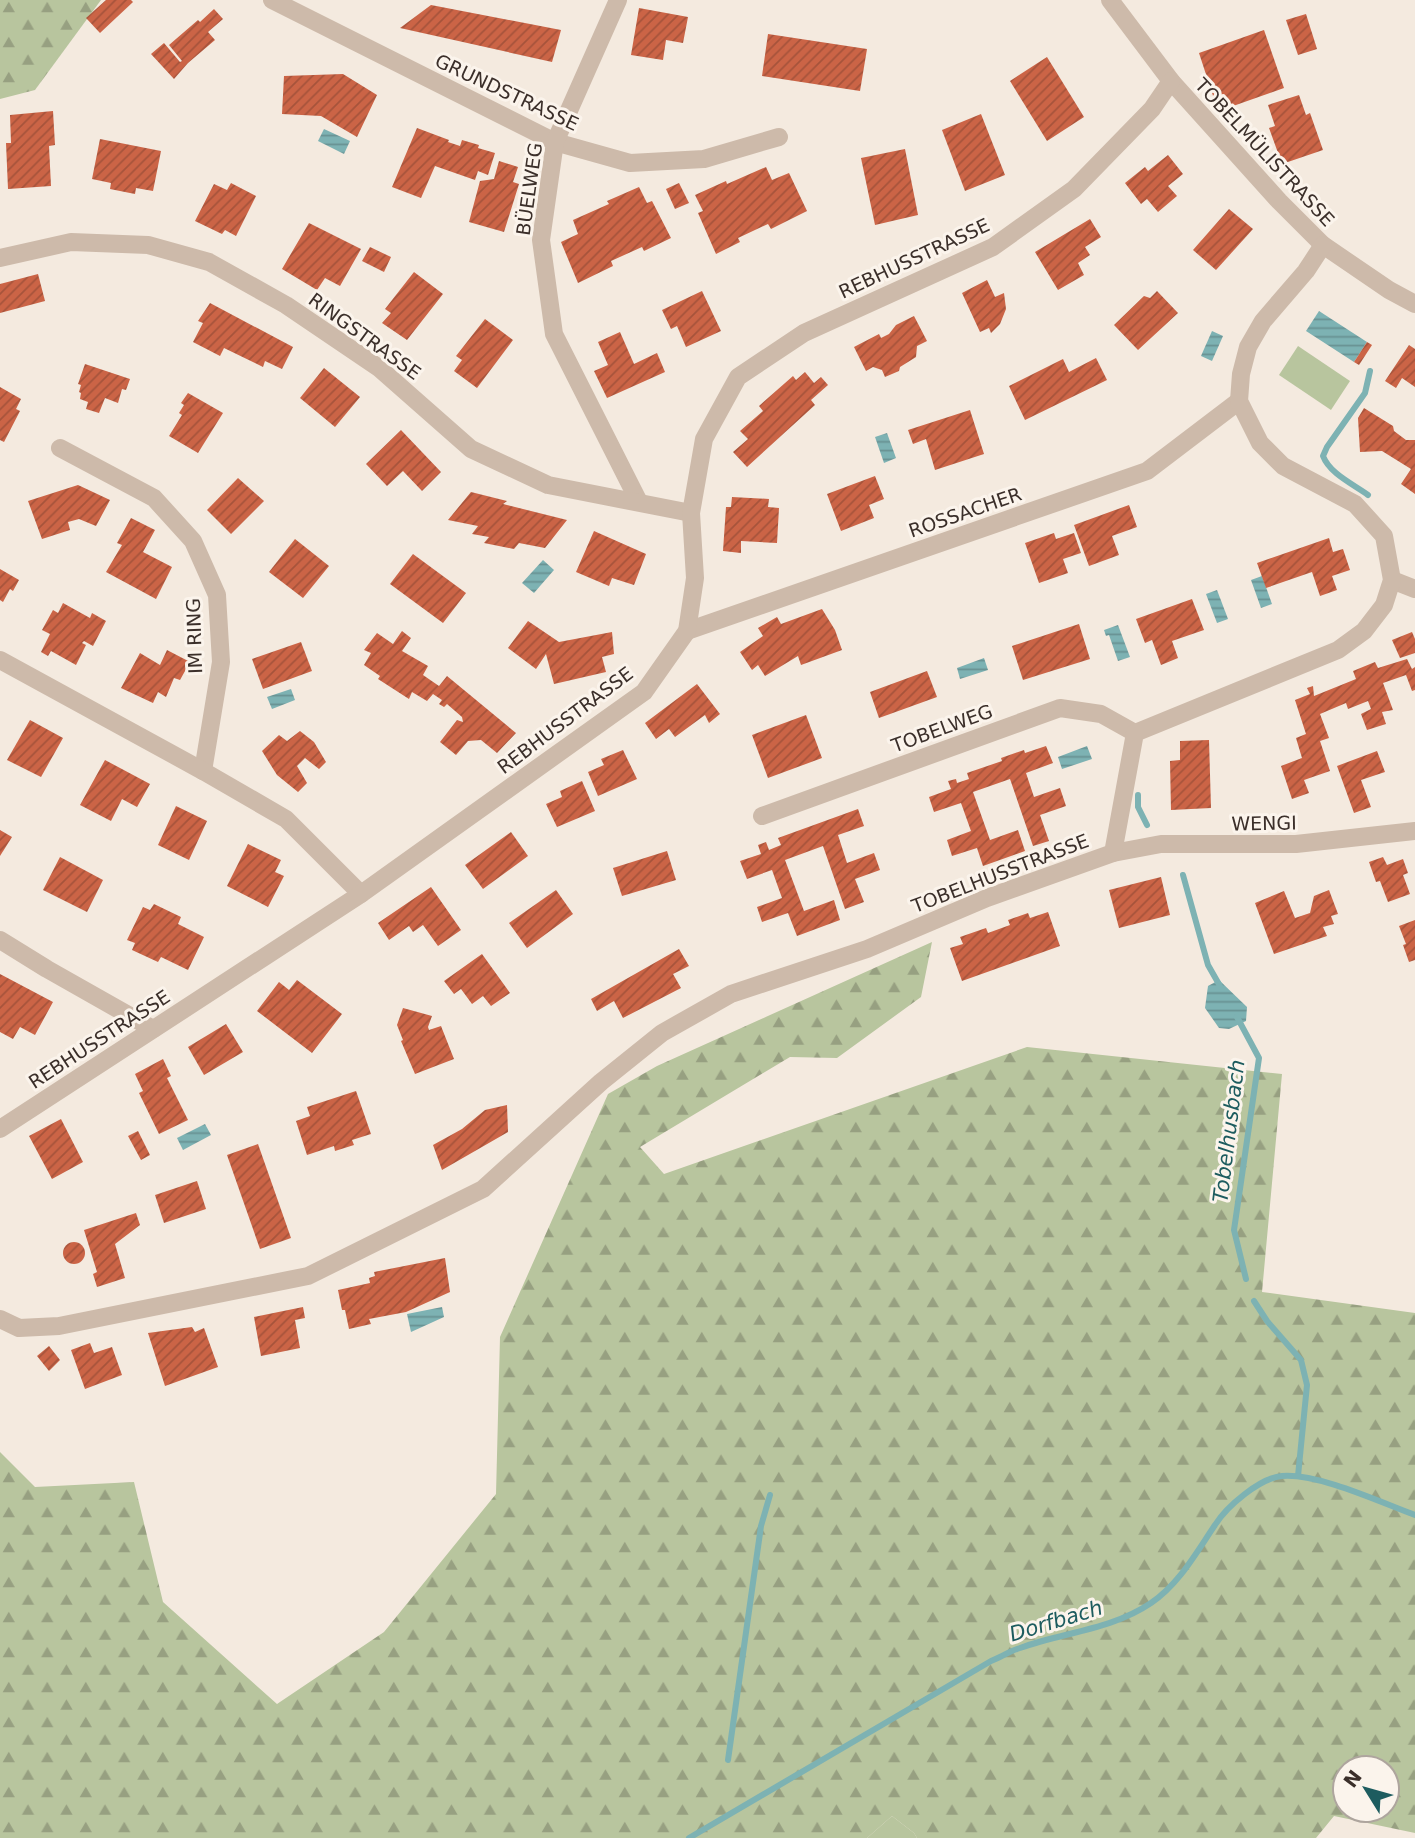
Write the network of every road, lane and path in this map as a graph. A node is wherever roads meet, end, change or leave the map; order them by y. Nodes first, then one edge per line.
1 (272, 0) edge
2 (618, 0) edge
3 (1110, 0) edge
4 (1171, 81) junction
5 (779, 137) dead end
6 (555, 142) junction
7 (1323, 245) junction
8 (0, 258) edge
9 (1415, 304) edge
10 (1239, 401) junction
11 (60, 448) dead end
12 (639, 502) junction
13 (691, 513) junction
14 (1392, 580) junction
15 (1415, 589) edge
16 (687, 631) junction
17 (0, 660) edge
18 (1135, 733) junction
19 (203, 771) junction
20 (762, 816) dead end
21 (1415, 831) edge
22 (1113, 853) junction
23 (361, 894) junction
24 (0, 940) edge
25 (153, 1029) junction
26 (0, 1129) edge
27 (0, 1319) edge

1 - 6 street, GRUNDSTRASSE
2 - 6 street, BÜELWEG
3 - 4 street, TOBELMÜLISTRASSE
4 - 7 street, TOBELMÜLISTRASSE
4 - 13 street, REBHUSSTRASSE
5 - 6 street, GRUNDSTRASSE
6 - 12 street, BÜELWEG
7 - 9 street, TOBELMÜLISTRASSE
7 - 10 street
8 - 12 street, RINGSTRASSE
10 - 14 street
10 - 16 street, ROSSACHER
11 - 19 street, IM RING
12 - 13 street, RINGSTRASSE
13 - 16 street, REBHUSSTRASSE
14 - 15 street
14 - 18 street
16 - 23 street, REBHUSSTRASSE
17 - 19 street
18 - 20 street, TOBELWEG
18 - 22 street, TOBELHUSSTRASSE
19 - 23 street
21 - 22 street, WENGI
22 - 27 street, TOBELHUSSTRASSE
23 - 25 street, REBHUSSTRASSE
24 - 25 street
25 - 26 street, REBHUSSTRASSE

